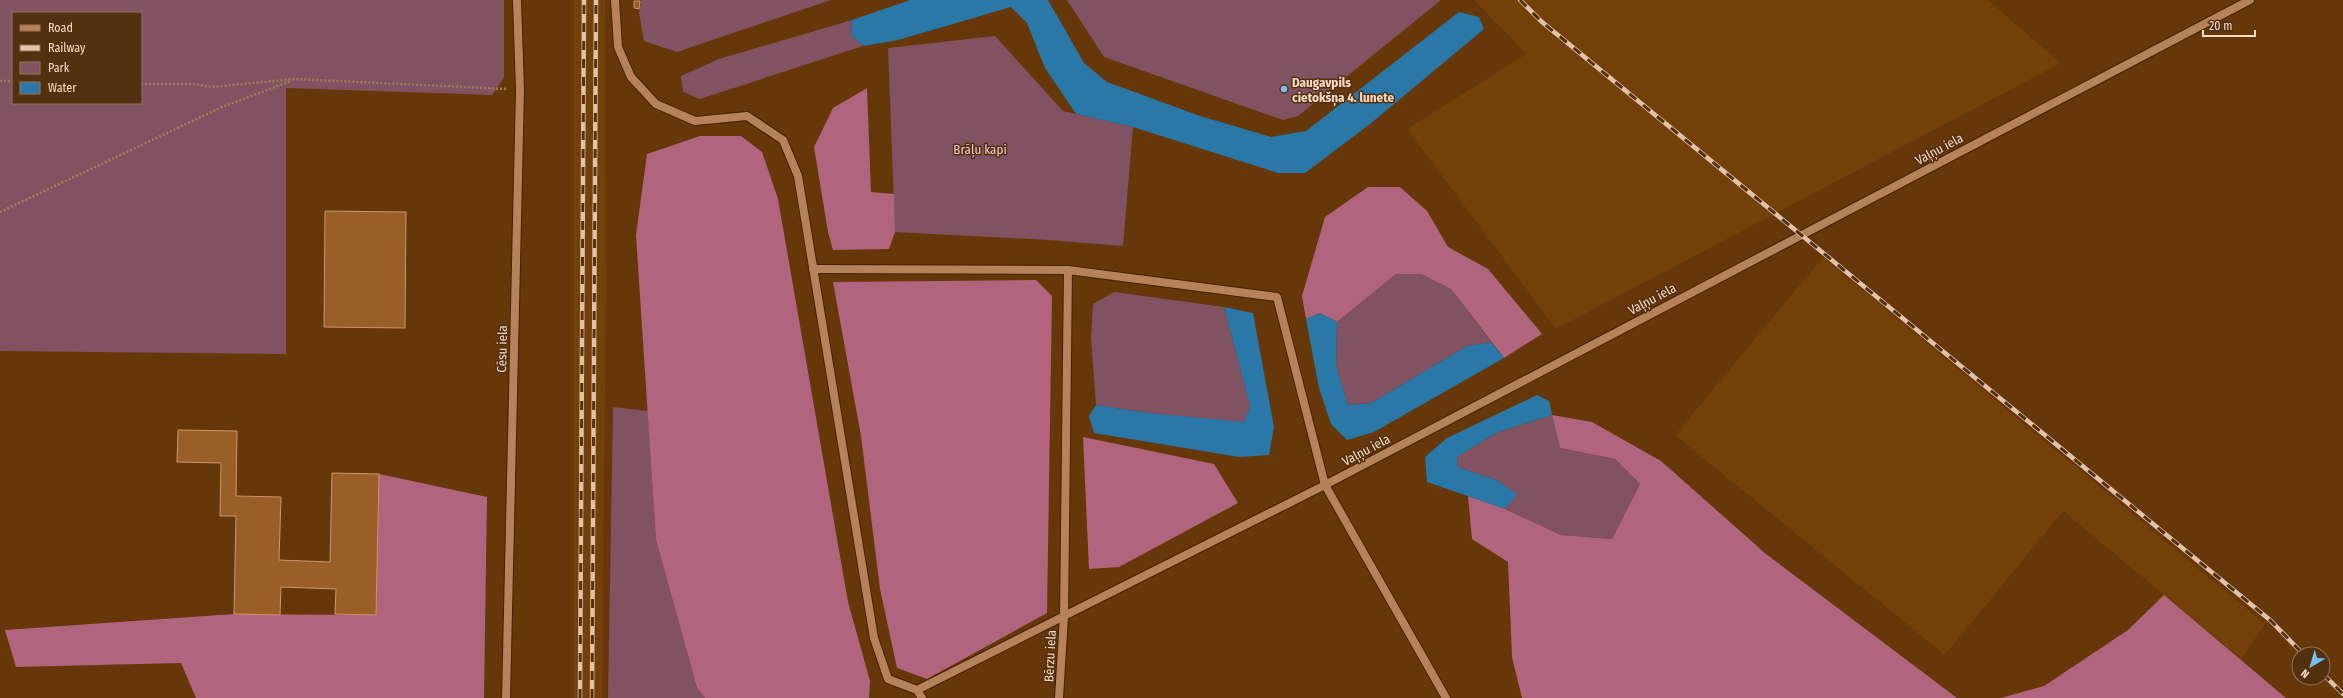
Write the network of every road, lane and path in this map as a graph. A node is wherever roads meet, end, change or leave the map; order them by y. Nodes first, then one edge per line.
1 (517, 0) edge
2 (615, 0) edge
3 (2250, 0) edge
4 (295, 79) junction
5 (0, 81) edge
6 (12, 81) edge
7 (142, 84) edge
8 (520, 90) junction
9 (0, 212) edge
10 (813, 269) junction
11 (1068, 270) junction
12 (1325, 485) junction
13 (1064, 616) junction
14 (917, 690) junction
15 (506, 698) edge
16 (922, 698) edge
17 (1059, 698) edge
18 (1446, 698) edge

1 - 8 street, Cēsu iela
2 - 10 street
3 - 12 street, Vaļņu iela
4 - 7 path
4 - 8 path
4 - 9 path
5 - 6 path
8 - 15 street, Cēsu iela
10 - 11 street
10 - 14 street
11 - 12 street
11 - 13 street, Bērzu iela
12 - 13 street, Vaļņu iela
12 - 18 street
13 - 14 street, Vaļņu iela
13 - 17 street, Bērzu iela
14 - 16 street

